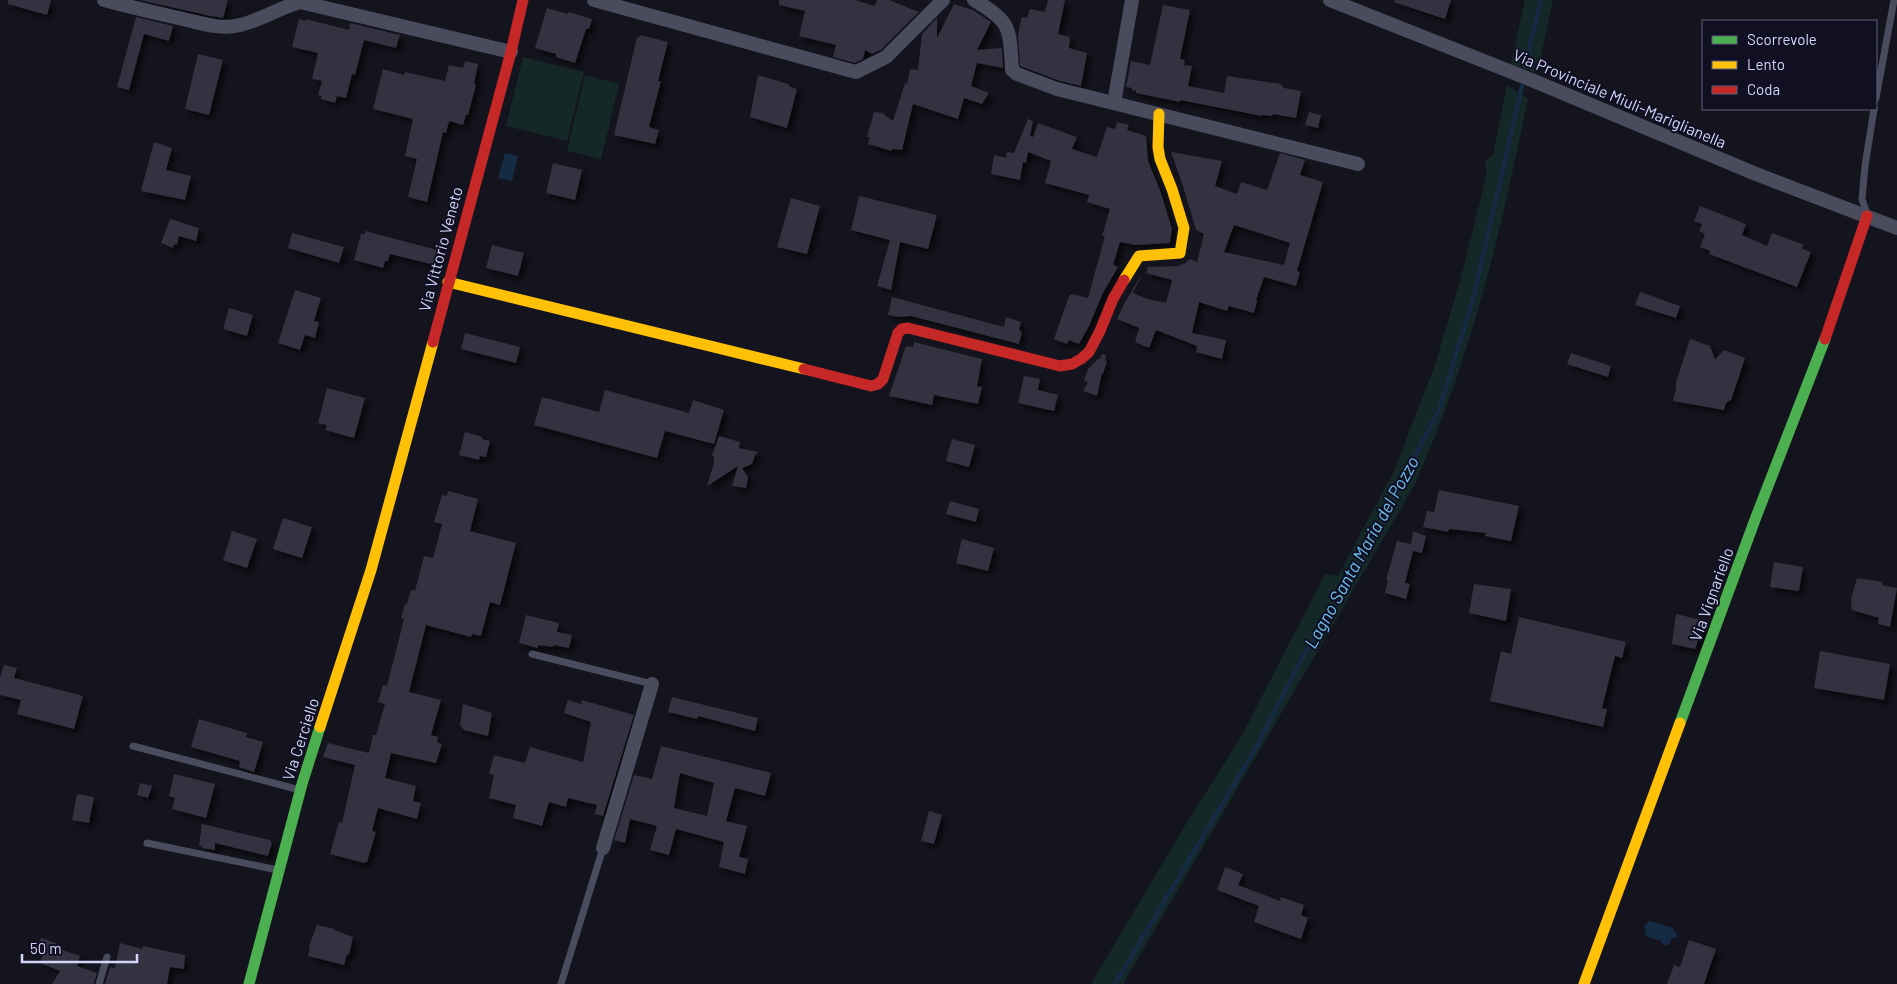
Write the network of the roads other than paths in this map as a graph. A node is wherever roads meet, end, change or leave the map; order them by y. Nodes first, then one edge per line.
1 (104, 0) edge
2 (522, 0) edge
3 (594, 0) edge
4 (942, 0) edge
5 (974, 0) edge
6 (1132, 0) edge
7 (1330, 0) edge
8 (1894, 0) edge
9 (510, 52) junction
10 (1877, 93) edge
11 (1114, 103) junction
12 (1874, 110) edge
13 (1159, 114) junction
14 (1358, 164) dead end
15 (1867, 216) junction
16 (1897, 228) edge
17 (448, 282) junction
18 (389, 507) joint
19 (532, 654) dead end
20 (652, 684) joint
21 (133, 746) dead end
22 (300, 790) junction
23 (147, 843) dead end
24 (603, 848) joint
25 (279, 870) junction
26 (107, 957) dead end
27 (99, 984) edge
28 (250, 984) edge
29 (561, 984) edge
30 (1584, 984) edge

1 - 9 street
2 - 9 street, Via Vittorio Veneto
3 - 4 street
5 - 11 street
6 - 11 street
7 - 15 street, Via Provinciale Miuli-Mariglianella
8 - 10 lane
9 - 17 street, Via Vittorio Veneto
11 - 13 street
12 - 15 lane
13 - 14 street
13 - 17 street
15 - 16 street, Via Provinciale Miuli-Mariglianella
15 - 30 street, Via Vignariello
17 - 18 street, Via Vittorio Veneto
18 - 22 street, Via Cerciello
19 - 20 lane
20 - 24 street
21 - 22 lane
22 - 25 street, Via Cerciello
23 - 25 lane
24 - 29 lane
25 - 28 street, Via Cerciello
26 - 27 lane

